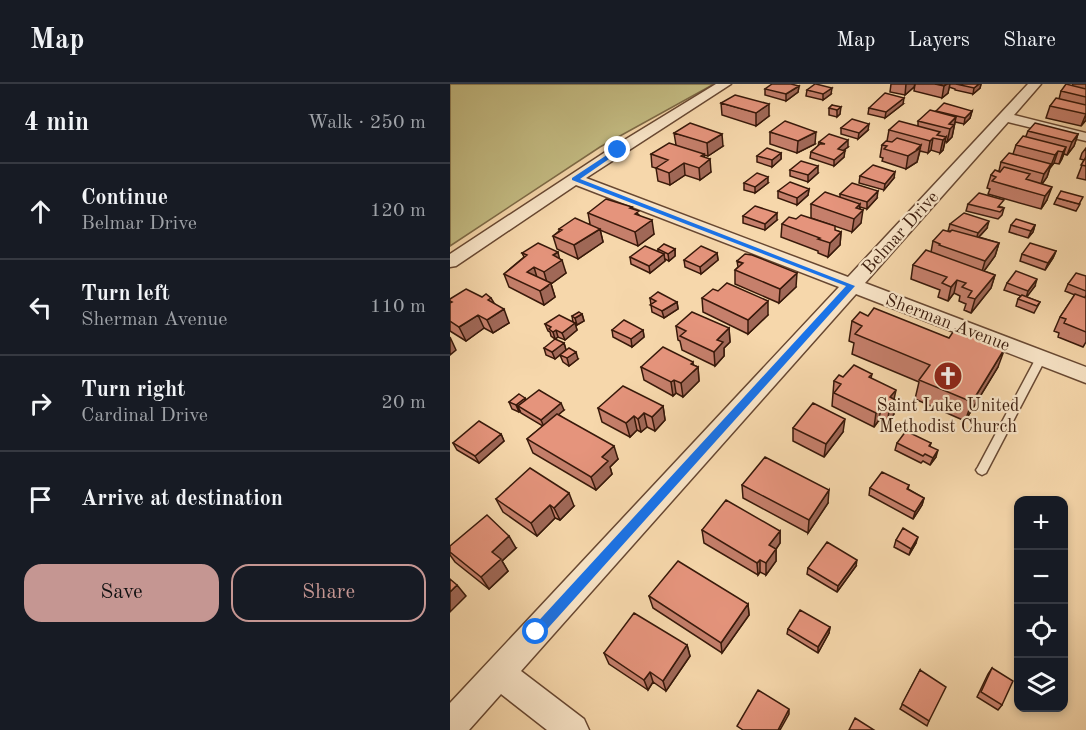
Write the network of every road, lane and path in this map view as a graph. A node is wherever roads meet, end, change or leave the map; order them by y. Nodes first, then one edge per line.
1 (725, 84) edge
2 (1035, 84) edge
3 (1005, 117) junction
4 (1086, 137) edge
5 (575, 179) junction
6 (450, 262) edge
7 (851, 286) junction
8 (1041, 358) junction
9 (1086, 375) edge
10 (982, 470) dead end
11 (500, 674) junction
12 (450, 727) edge
13 (573, 730) edge

1 - 5 street
2 - 3 street, Belmar Drive
3 - 4 street
3 - 7 street, Belmar Drive
5 - 6 street
5 - 7 street, Sherman Avenue
7 - 8 street, Sherman Avenue
7 - 11 street, Belmar Drive
8 - 9 street, Sherman Avenue
8 - 10 lane
11 - 12 street, Belmar Drive
11 - 13 street

